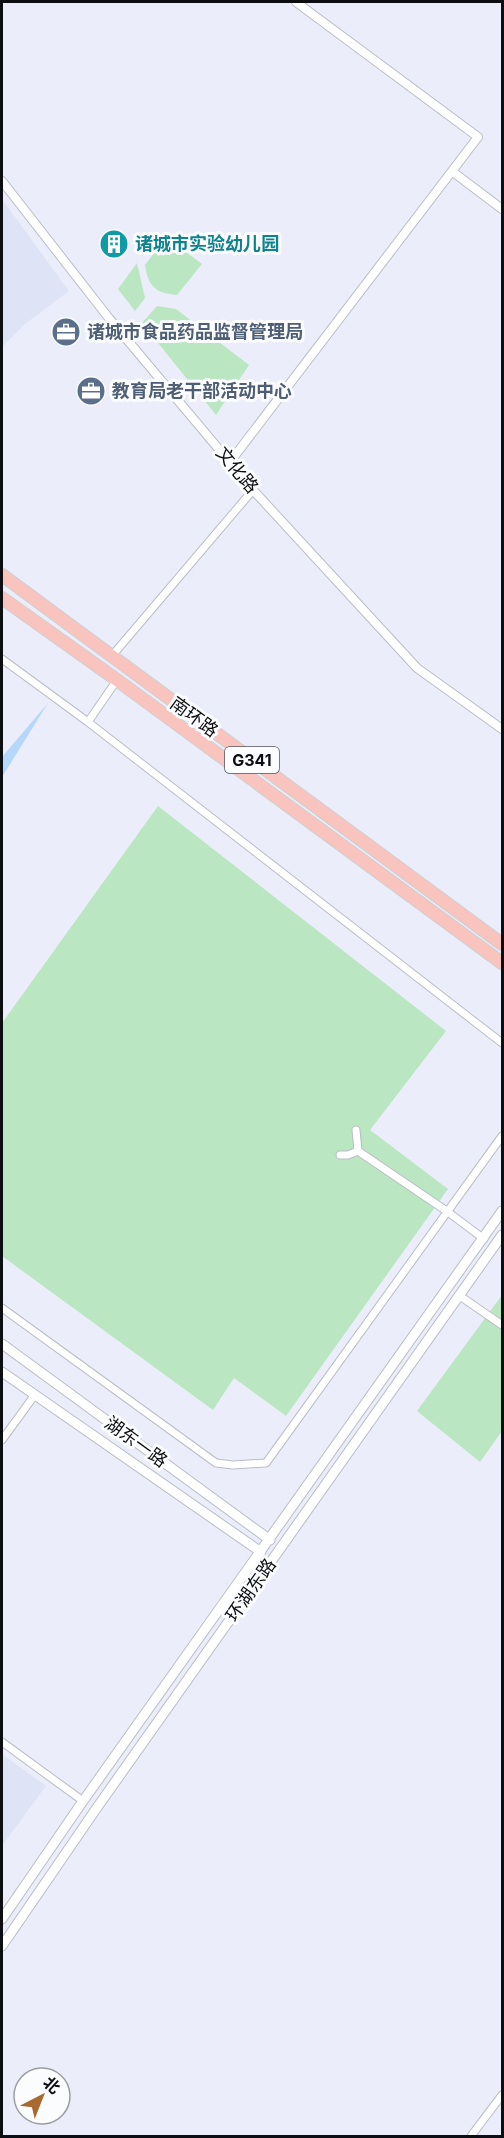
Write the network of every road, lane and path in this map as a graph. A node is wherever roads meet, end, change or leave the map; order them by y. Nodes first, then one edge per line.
1 (296, 2) edge
2 (453, 172) junction
3 (2, 181) edge
4 (502, 208) edge
5 (230, 462) junction
6 (253, 490) junction
7 (2, 575) edge
8 (2, 598) edge
9 (111, 657) junction
10 (2, 659) edge
11 (117, 680) junction
12 (88, 722) junction
13 (502, 729) edge
14 (502, 944) edge
15 (502, 963) edge
16 (502, 1042) edge
17 (356, 1130) dead end
18 (502, 1136) edge
19 (358, 1151) junction
20 (340, 1155) dead end
21 (502, 1211) edge
22 (448, 1212) junction
23 (502, 1234) edge
24 (484, 1239) junction
25 (460, 1296) junction
26 (2, 1308) edge
27 (502, 1325) edge
28 (2, 1344) edge
29 (2, 1372) edge
30 (34, 1396) junction
31 (2, 1440) edge
32 (270, 1540) junction
33 (261, 1552) junction
34 (2, 1742) edge
35 (83, 1801) junction
36 (2, 1919) edge
37 (2, 1946) edge
38 (502, 2095) edge
39 (471, 2136) edge

1 - 2 street
2 - 4 street
2 - 5 street
3 - 5 street, 文化路
5 - 6 street, 文化路
6 - 9 street
6 - 13 street, 文化路
7 - 9 highway, 南环路 / G341
8 - 11 highway, 南环路 / G341
9 - 14 highway, 南环路 / G341
10 - 12 street
11 - 12 street
11 - 15 highway, 南环路 / G341
12 - 16 street
17 - 19 street
18 - 22 street
19 - 20 street
19 - 22 street
21 - 24 main road, 环湖东路
22 - 24 street
22 - 26 street
23 - 25 main road, 环湖东路
24 - 32 main road, 环湖东路
25 - 27 street
25 - 37 main road, 环湖东路
28 - 32 main road, 湖东一路
29 - 30 main road, 湖东一路
30 - 31 street
30 - 33 main road, 湖东一路
32 - 33 main road, 环湖东路
33 - 35 main road, 环湖东路
34 - 35 street
35 - 36 main road, 环湖东路
38 - 39 street

